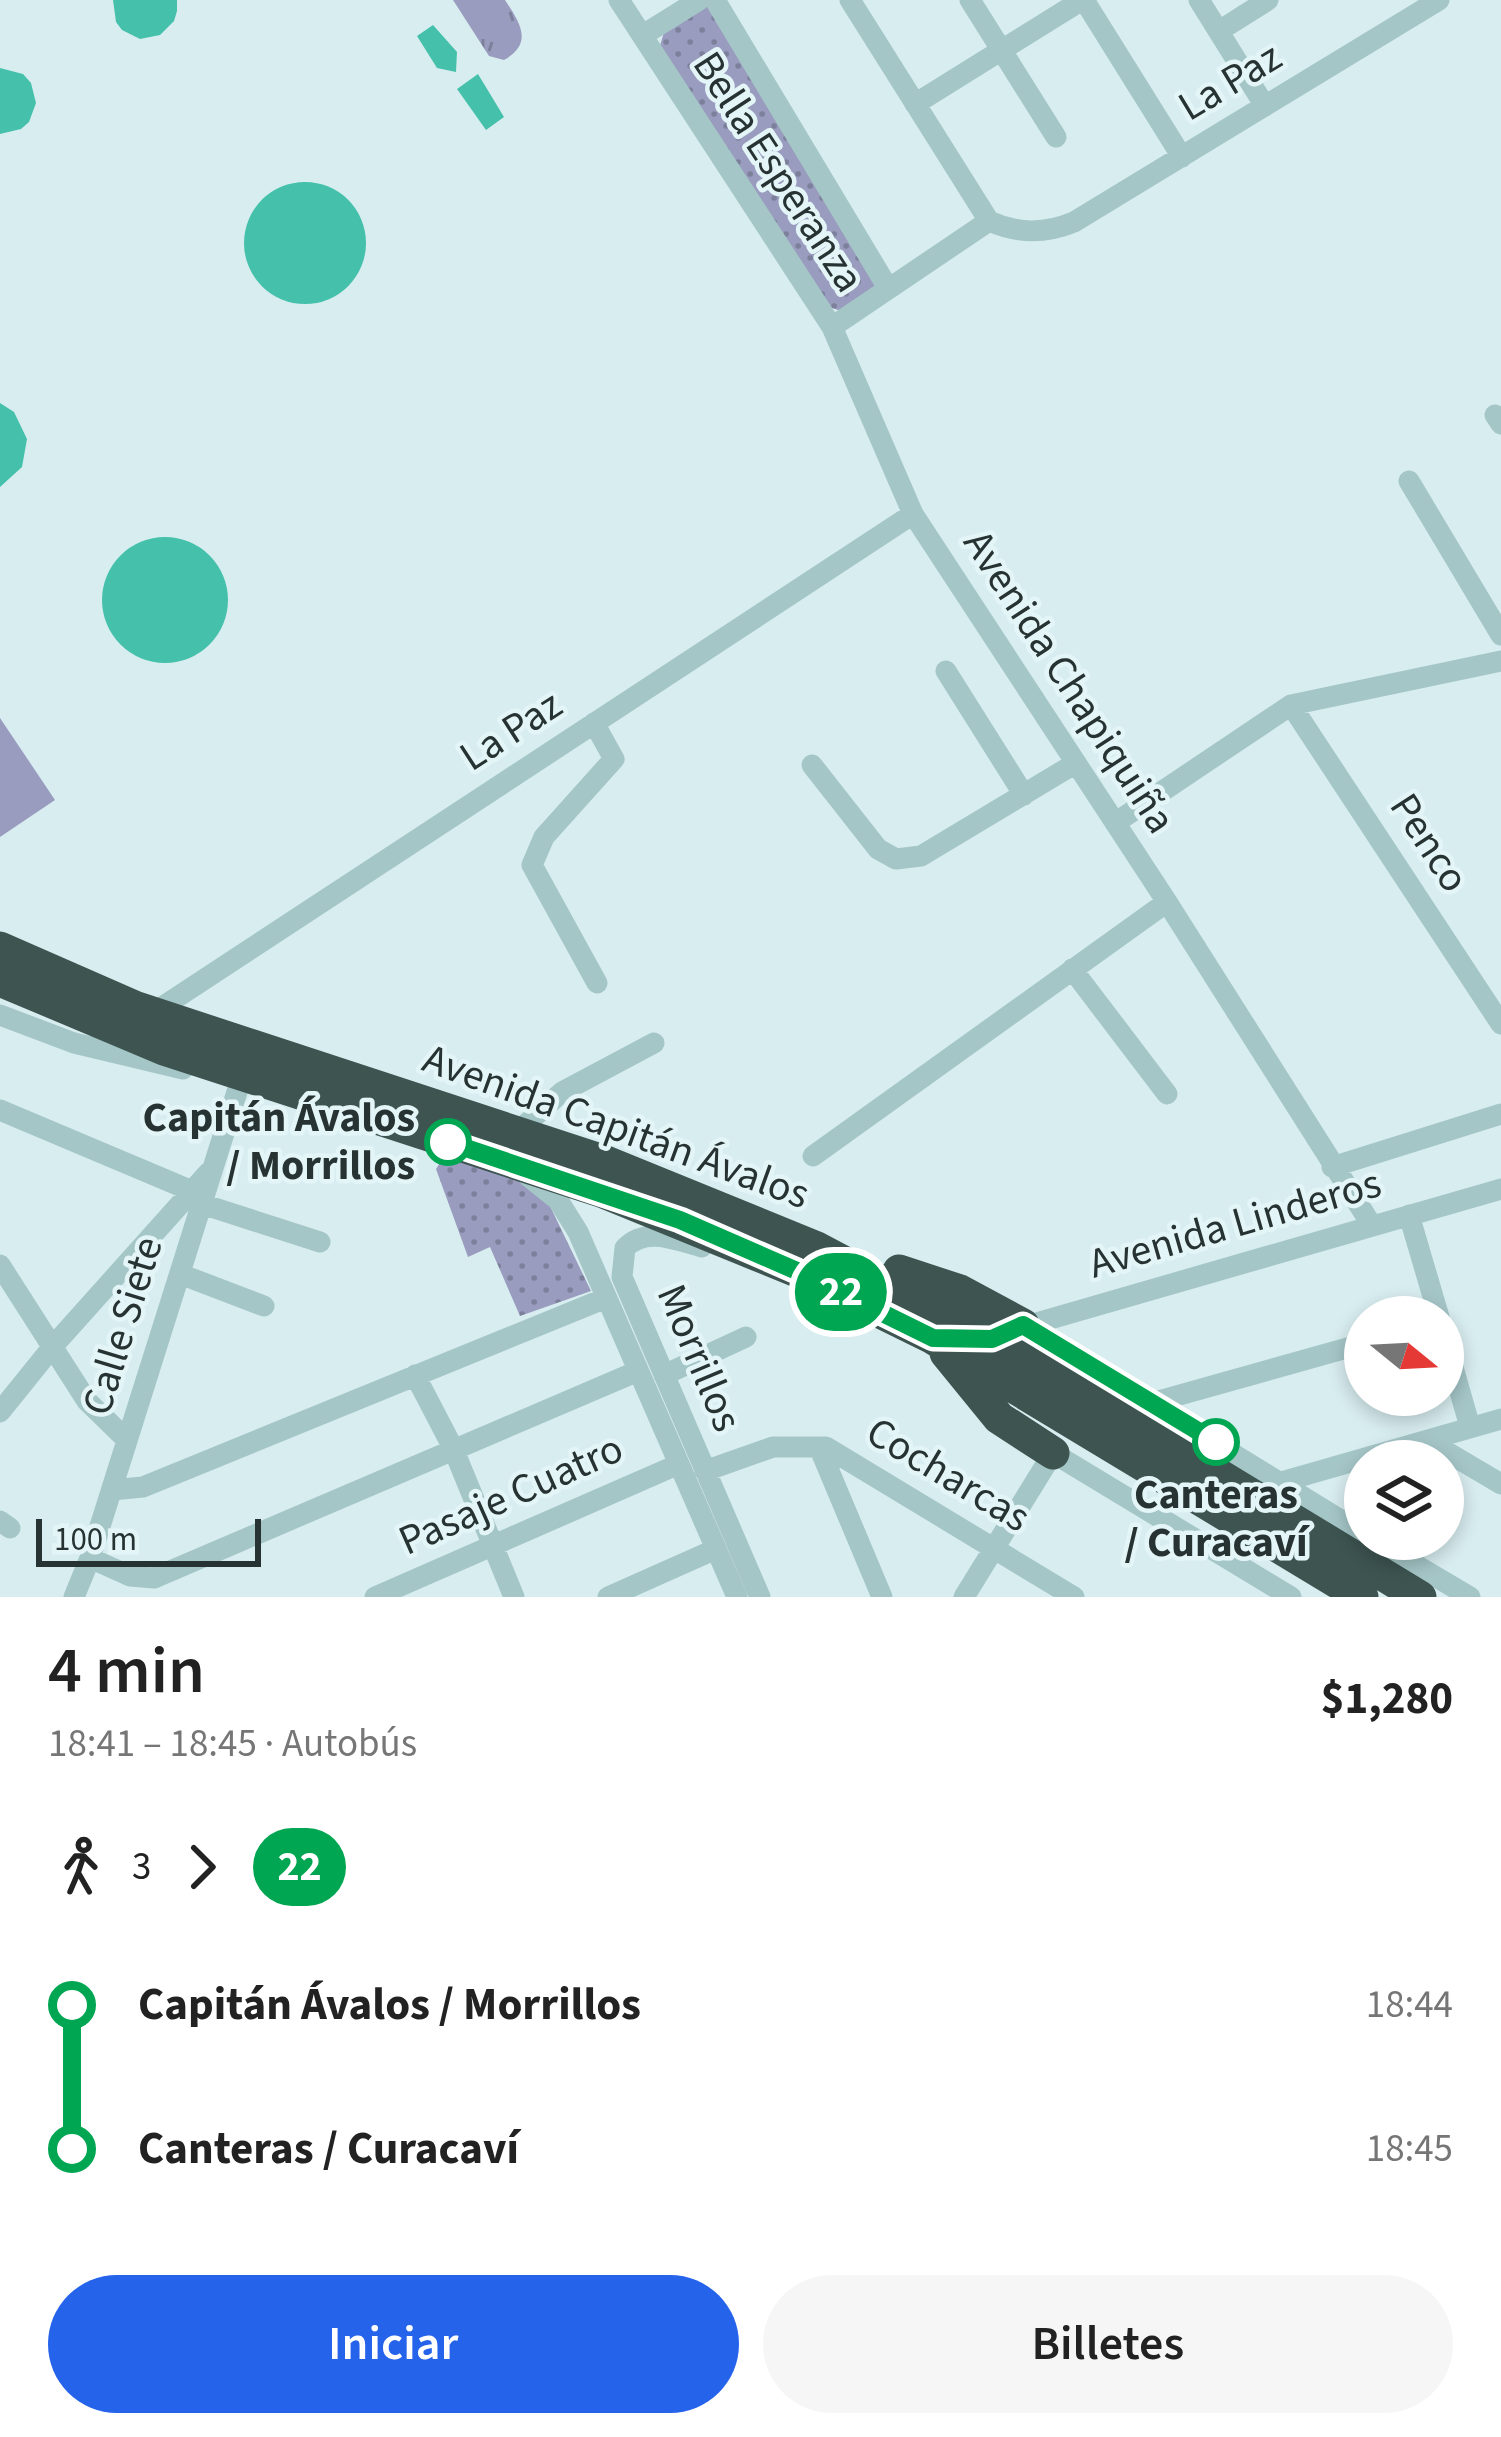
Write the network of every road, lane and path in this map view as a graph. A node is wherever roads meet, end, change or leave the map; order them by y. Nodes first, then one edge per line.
1 (619, 0) edge
2 (700, 0) edge
3 (715, 0) edge
4 (850, 0) edge
5 (970, 0) edge
6 (1083, 0) edge
7 (1199, 0) edge
8 (1268, 0) edge
9 (1439, 0) edge
10 (1415, 6) edge
11 (1219, 32) junction
12 (643, 35) junction
13 (1001, 50) junction
14 (915, 104) junction
15 (1265, 106) junction
16 (1056, 137) dead end
17 (1182, 157) junction
18 (989, 220) junction
19 (888, 288) junction
20 (832, 327) junction
21 (1409, 481) dead end
22 (913, 514) junction
23 (1501, 635) edge
24 (1501, 661) edge
25 (946, 671) dead end
26 (1292, 705) junction
27 (594, 723) junction
28 (1076, 763) junction
29 (812, 765) dead end
30 (1024, 795) junction
31 (1115, 823) junction
32 (1167, 902) junction
33 (0, 948) edge
34 (1072, 969) junction
35 (0, 980) edge
36 (597, 983) dead end
37 (153, 1013) junction
38 (0, 1016) edge
39 (1501, 1024) edge
40 (654, 1043) dead end
41 (242, 1076) junction
42 (1167, 1094) dead end
43 (0, 1110) edge
44 (1501, 1114) edge
45 (517, 1132) junction
46 (490, 1156) junction
47 (813, 1156) dead end
48 (1332, 1167) junction
49 (1501, 1190) edge
50 (197, 1198) junction
51 (1409, 1215) junction
52 (1371, 1224) junction
53 (320, 1242) dead end
54 (807, 1260) junction
55 (0, 1265) edge
56 (179, 1274) junction
57 (1433, 1296) edge
58 (606, 1298) junction
59 (264, 1306) dead end
60 (1008, 1332) junction
61 (746, 1337) dead end
62 (933, 1338) junction
63 (54, 1345) junction
64 (1344, 1349) edge
65 (638, 1371) junction
66 (664, 1375) junction
67 (415, 1376) junction
68 (1151, 1403) junction
69 (1464, 1406) edge
70 (0, 1412) edge
71 (1501, 1419) edge
72 (1470, 1427) junction
73 (128, 1440) junction
74 (1435, 1440) edge
75 (819, 1447) junction
76 (453, 1448) junction
77 (1053, 1453) junction
78 (1464, 1462) edge
79 (679, 1464) junction
80 (1344, 1465) edge
81 (705, 1471) junction
82 (1281, 1481) junction
83 (1501, 1484) edge
84 (112, 1490) junction
85 (1344, 1521) edge
86 (493, 1545) junction
87 (995, 1549) junction
88 (716, 1550) junction
89 (90, 1558) junction
90 (1408, 1560) edge
91 (1256, 1576) junction
92 (74, 1597) edge
93 (375, 1597) edge
94 (514, 1597) edge
95 (608, 1597) edge
96 (736, 1597) edge
97 (760, 1597) edge
98 (882, 1597) edge
99 (964, 1597) edge
100 (1074, 1597) edge
101 (1243, 1597) edge
102 (1291, 1597) edge
103 (1362, 1597) edge
104 (1420, 1597) edge
105 (1470, 1597) edge

1 - 12 street, Bella Esperanza
2 - 12 street
3 - 19 street, Bella Esperanza
4 - 14 street
5 - 13 street
6 - 13 street
6 - 17 street
7 - 11 street
8 - 11 street
9 - 10 street, La Paz
10 - 15 street, La Paz
11 - 15 street
12 - 20 street, Bella Esperanza
13 - 14 street
13 - 16 street
14 - 18 street
15 - 17 street, La Paz
17 - 18 street, La Paz
18 - 19 street
19 - 20 street
20 - 22 street, Avenida Chapiquiña
21 - 23 street
22 - 27 street, La Paz
22 - 28 street, Avenida Chapiquiña
24 - 26 street
25 - 30 street
26 - 31 street
26 - 39 street, Penco
27 - 36 street
27 - 37 street, La Paz
28 - 30 street
28 - 31 street, Avenida Chapiquiña
29 - 30 street
31 - 32 street, Avenida Chapiquiña
32 - 34 street
32 - 48 street, Avenida Chapiquiña
33 - 37 highway, Avenida Capitán Ávalos
34 - 42 street
34 - 47 street
35 - 41 highway, Avenida Capitán Ávalos
37 - 45 highway, Avenida Capitán Ávalos
38 - 41 street
40 - 45 street
41 - 46 highway, Avenida Capitán Ávalos
41 - 50 street, Calle Siete
43 - 50 street
44 - 48 street
45 - 54 highway, Avenida Capitán Ávalos
46 - 54 highway, Avenida Capitán Ávalos
46 - 58 street, Morrillos
48 - 52 street, Avenida Chapiquiña
49 - 51 street, Avenida Linderos
50 - 53 street
50 - 56 street, Calle Siete
50 - 63 street
51 - 52 street, Avenida Linderos
51 - 57 street
52 - 60 street, Avenida Linderos
54 - 60 highway
54 - 62 highway, Avenida Capitán Ávalos
54 - 66 street, Morrillos
55 - 63 street
56 - 59 street
56 - 73 street, Calle Siete
58 - 65 street, Morrillos
58 - 67 street
60 - 62 highway
60 - 68 street
60 - 104 highway
61 - 66 street
62 - 77 highway
62 - 103 highway, Avenida Capitán Ávalos
63 - 70 street
63 - 73 street
64 - 68 street
65 - 76 street
65 - 79 street, Morrillos
66 - 81 street, Morrillos
67 - 76 street
67 - 84 street
68 - 82 street
69 - 72 street
71 - 72 street
72 - 74 street
73 - 84 street, Calle Siete
75 - 81 street, Cocharcas
75 - 87 street, Cocharcas
75 - 98 street
76 - 86 street
76 - 89 street
77 - 87 street
77 - 91 street
78 - 83 street
79 - 86 street, Pasaje Cuatro
79 - 88 street, Morrillos
80 - 82 street
81 - 97 street, Morrillos
82 - 85 street
84 - 89 street, Calle Siete
86 - 93 street, Pasaje Cuatro
86 - 94 street
87 - 99 street
87 - 100 street, Cocharcas
88 - 95 street
88 - 96 street, Morrillos
89 - 92 street, Calle Siete
90 - 105 street
91 - 101 street
91 - 102 street

